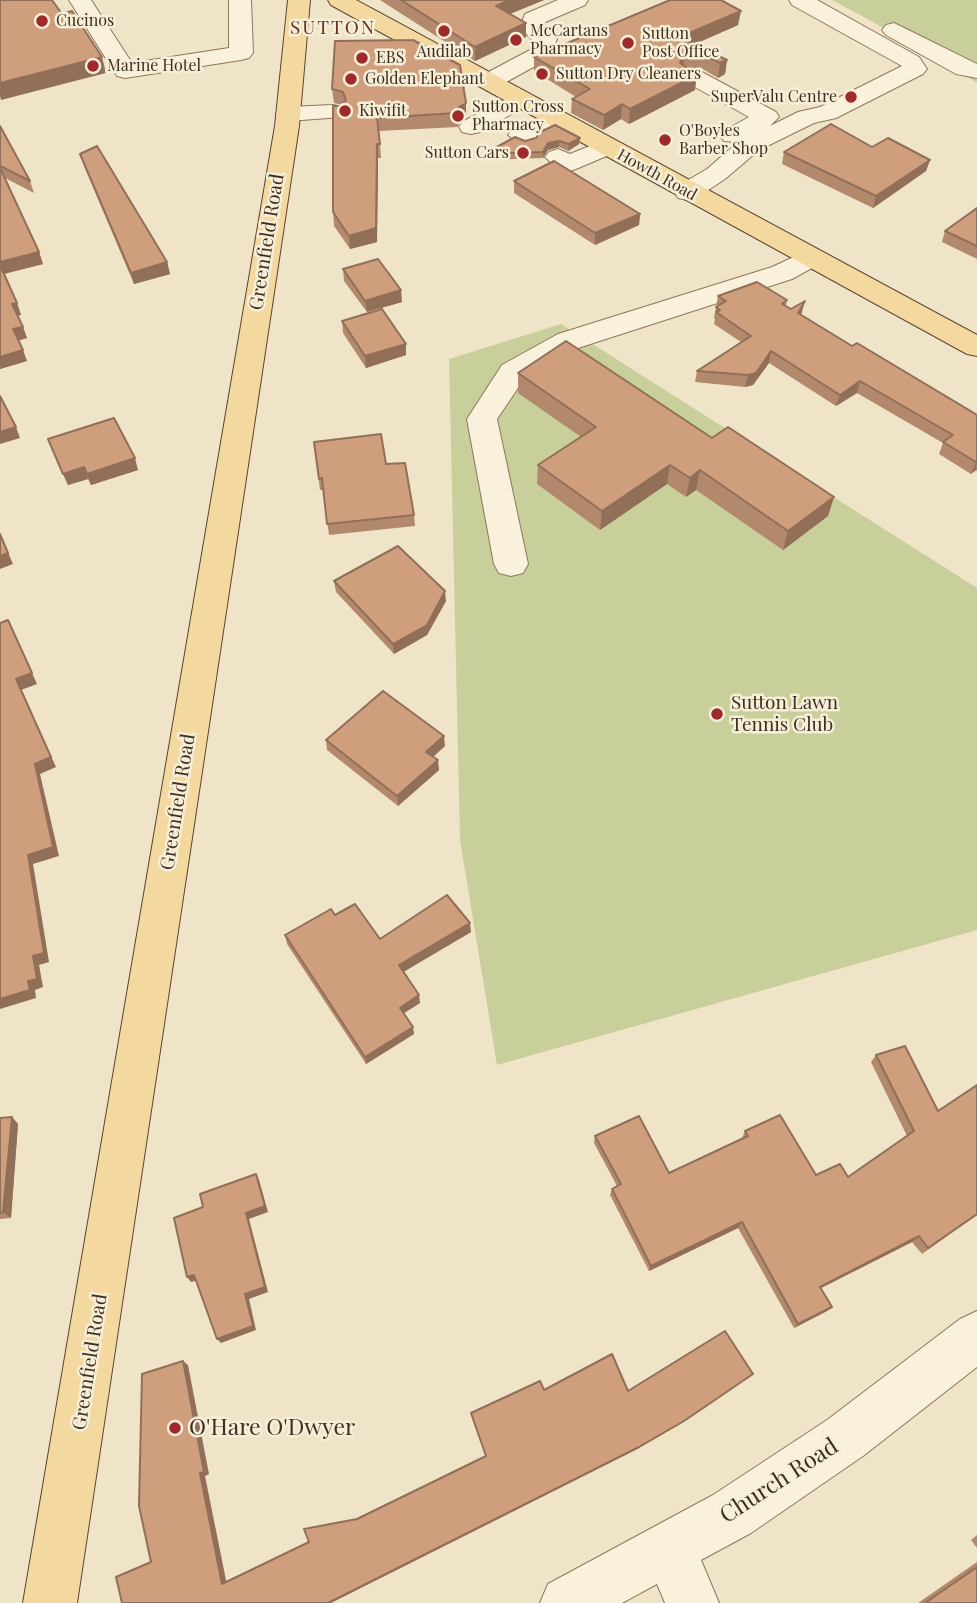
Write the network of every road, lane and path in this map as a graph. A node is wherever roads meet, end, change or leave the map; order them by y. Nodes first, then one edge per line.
1 (80, 0) edge
2 (240, 0) edge
3 (299, 0) edge
4 (339, 0) edge
5 (577, 0) edge
6 (800, 0) edge
7 (840, 0) edge
8 (977, 71) edge
9 (692, 76) edge
10 (490, 81) junction
11 (520, 99) junction
12 (333, 112) edge
13 (288, 114) junction
14 (555, 118) junction
15 (471, 127) dead end
16 (526, 137) dead end
17 (607, 147) junction
18 (558, 157) dead end
19 (661, 176) junction
20 (687, 192) junction
21 (811, 257) junction
22 (977, 347) edge
23 (511, 564) dead end
24 (977, 1336) edge
25 (669, 1548) junction
26 (50, 1603) edge
27 (567, 1603) edge
28 (692, 1603) edge

1 - 2 street
3 - 13 main road, Greenfield Road
4 - 10 main road, Howth Road
5 - 10 street
6 - 20 street
7 - 8 street
9 - 19 street
10 - 11 main road, Howth Road
11 - 14 main road, Howth Road
11 - 15 street
12 - 13 street
13 - 26 main road, Greenfield Road
14 - 16 street
14 - 17 main road, Howth Road
17 - 18 street
17 - 19 main road, Howth Road
19 - 20 main road, Howth Road
20 - 21 main road, Howth Road
21 - 22 main road, Howth Road
21 - 23 street
24 - 25 street, Church Road
25 - 27 street, Church Road
25 - 28 street

